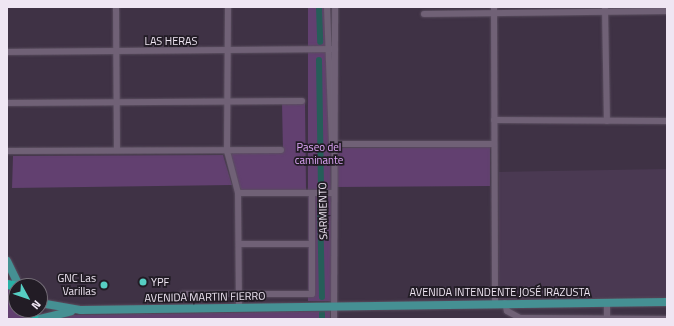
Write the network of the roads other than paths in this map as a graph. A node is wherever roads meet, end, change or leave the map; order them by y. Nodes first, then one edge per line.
1 (116, 7) edge
2 (228, 7) edge
3 (327, 7) edge
4 (335, 7) edge
5 (605, 9) edge
6 (494, 10) edge
7 (667, 10) edge
8 (424, 14) dead end
9 (335, 49) junction
10 (328, 50) junction
11 (117, 51) junction
12 (7, 52) edge
13 (228, 52) junction
14 (302, 101) dead end
15 (118, 102) junction
16 (228, 102) junction
17 (7, 103) edge
18 (494, 120) junction
19 (607, 121) junction
20 (667, 121) edge
21 (332, 144) junction
22 (494, 144) junction
23 (117, 150) junction
24 (281, 150) dead end
25 (7, 151) edge
26 (227, 151) junction
27 (238, 193) junction
28 (312, 193) junction
29 (333, 193) junction
30 (239, 244) junction
31 (312, 244) junction
32 (7, 261) edge
33 (14, 278) edge
34 (183, 294) dead end
35 (239, 294) junction
36 (607, 302) junction
37 (667, 302) edge
38 (495, 303) junction
39 (505, 303) junction
40 (334, 304) junction
41 (48, 305) edge
42 (239, 307) junction
43 (76, 310) junction
44 (40, 319) edge
45 (334, 319) edge
46 (607, 319) edge
47 (667, 319) edge

1 - 11 street
2 - 13 street
3 - 10 street
4 - 9 street, SARMIENTO
5 - 6 street
5 - 7 street
5 - 19 street
6 - 8 street
6 - 18 street
9 - 10 street, LAS HERAS
9 - 21 street, SARMIENTO
10 - 13 street, LAS HERAS
10 - 21 street
11 - 12 street, LAS HERAS
11 - 13 street, LAS HERAS
11 - 15 street
13 - 16 street
14 - 16 street
15 - 16 street
15 - 17 street
15 - 23 street
16 - 26 street
18 - 19 street
18 - 22 street
19 - 20 street
21 - 22 street
21 - 29 street, SARMIENTO
22 - 38 street
23 - 25 street
23 - 26 street
24 - 26 street
26 - 27 street
27 - 28 street
27 - 30 street
28 - 29 street
28 - 31 street
29 - 40 street, SARMIENTO
30 - 31 street
30 - 35 street
31 - 35 street
32 - 33 main road
34 - 35 street
35 - 42 street
36 - 37 main road, AVENIDA INTENDENTE JOSÉ IRAZUSTA
36 - 39 main road, AVENIDA INTENDENTE JOSÉ IRAZUSTA
36 - 46 street
38 - 39 main road, AVENIDA INTENDENTE JOSÉ IRAZUSTA
38 - 40 main road, AVENIDA INTENDENTE JOSÉ IRAZUSTA
39 - 46 street
40 - 42 main road, AVENIDA MARTIN FIERRO
40 - 45 street, SARMIENTO
41 - 43 main road, AVENIDA MARTIN FIERRO
42 - 43 main road, AVENIDA MARTIN FIERRO
43 - 44 main road, AVENIDA MARTIN FIERRO
46 - 47 street

